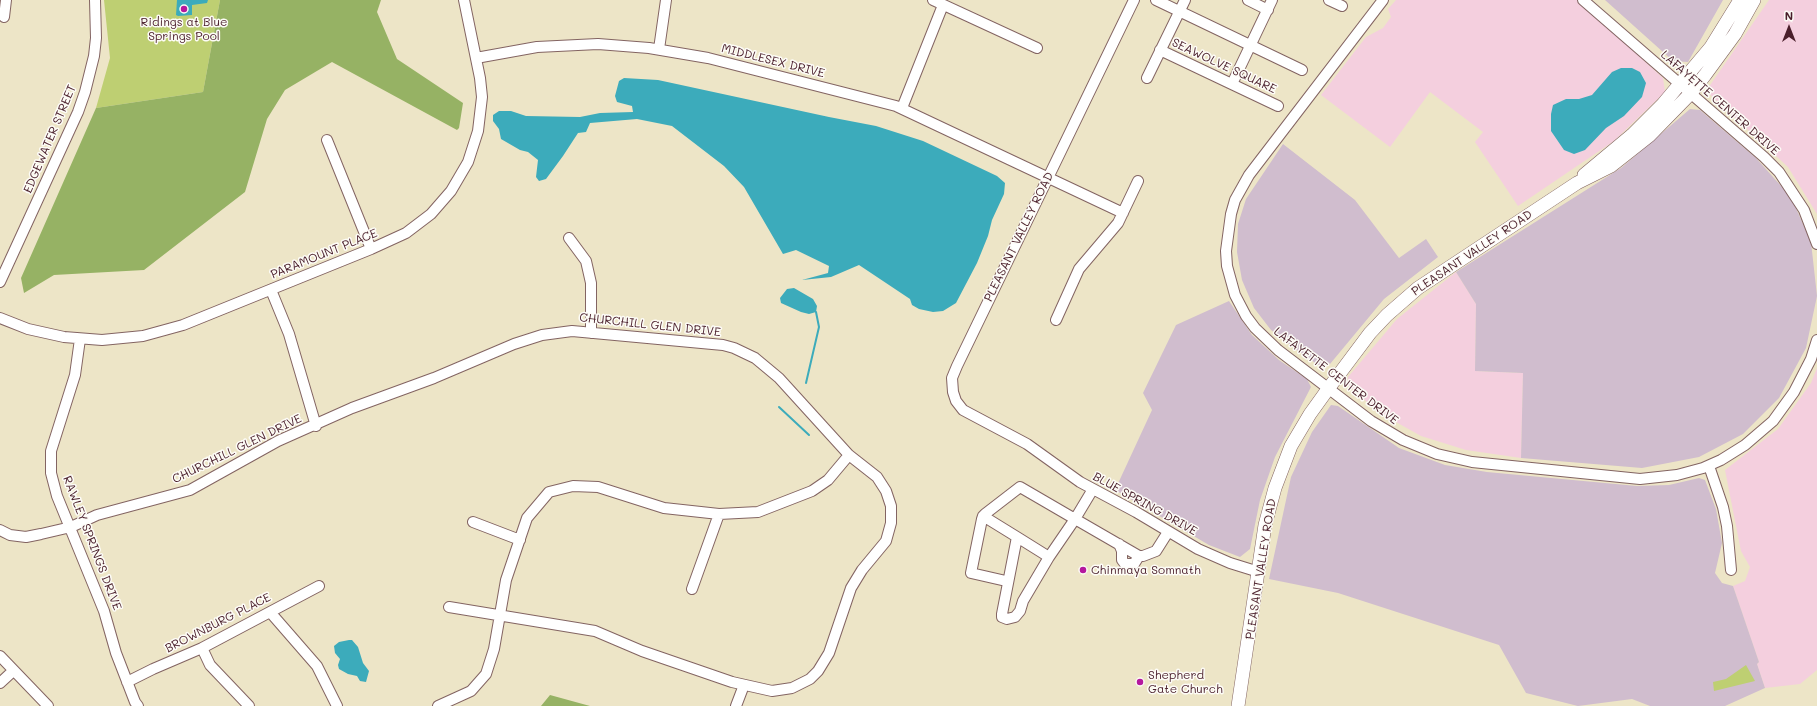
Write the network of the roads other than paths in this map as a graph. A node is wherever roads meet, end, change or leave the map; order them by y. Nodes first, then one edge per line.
1 (6, 0) edge
2 (95, 0) edge
3 (464, 0) edge
4 (666, 0) edge
5 (933, 0) edge
6 (1134, 0) edge
7 (1156, 0) edge
8 (1185, 0) edge
9 (1248, 0) edge
10 (1272, 0) edge
11 (1329, 0) edge
12 (1383, 0) edge
13 (1583, 0) edge
14 (1740, 0) edge
15 (1754, 0) edge
16 (943, 4) junction
17 (1342, 6) dead end
18 (1268, 10) junction
19 (1179, 12) junction
20 (4, 17) dead end
21 (1250, 46) junction
22 (1037, 48) dead end
23 (659, 49) junction
24 (1160, 50) junction
25 (476, 58) junction
26 (1302, 70) dead end
27 (1147, 78) dead end
28 (1232, 84) junction
29 (1680, 85) junction
30 (1690, 93) junction
31 (1278, 106) dead end
32 (902, 108) junction
33 (327, 140) dead end
34 (1048, 178) junction
35 (1138, 181) dead end
36 (1577, 182) junction
37 (1123, 214) junction
38 (569, 238) dead end
39 (1817, 244) edge
40 (371, 249) junction
41 (0, 282) edge
42 (271, 290) junction
43 (0, 318) edge
44 (1056, 320) dead end
45 (591, 333) junction
46 (80, 339) junction
47 (1817, 340) edge
48 (1328, 389) junction
49 (316, 426) junction
50 (1027, 444) joint
51 (848, 455) junction
52 (1710, 466) junction
53 (1093, 489) junction
54 (719, 514) junction
55 (983, 516) junction
56 (1075, 518) junction
57 (473, 522) dead end
58 (71, 527) junction
59 (0, 530) edge
60 (1168, 532) junction
61 (1017, 537) junction
62 (520, 540) junction
63 (1119, 544) junction
64 (1139, 556) junction
65 (1049, 557) junction
66 (1731, 570) dead end
67 (1259, 572) junction
68 (1009, 578) junction
69 (319, 586) dead end
70 (692, 589) dead end
71 (449, 607) dead end
72 (270, 612) junction
73 (500, 616) junction
74 (202, 648) junction
75 (0, 656) edge
76 (13, 670) junction
77 (127, 682) junction
78 (0, 683) edge
79 (744, 686) junction
80 (48, 706) edge
81 (138, 706) edge
82 (249, 706) edge
83 (337, 706) edge
84 (438, 706) edge
85 (736, 706) edge
86 (1238, 706) edge

1 - 20 street
2 - 41 street, EDGEWATER STREET
3 - 25 street, PARAMOUNT PLACE
4 - 23 street
5 - 16 street
6 - 34 street, PLEASANT VALLEY ROAD
7 - 19 street
8 - 19 street
9 - 18 street
10 - 18 street
11 - 17 street
12 - 48 street, LAFAYETTE CENTER DRIVE
13 - 29 street, LAFAYETTE CENTER DRIVE
14 - 29 main road, PLEASANT VALLEY ROAD
15 - 30 main road, PLEASANT VALLEY ROAD
16 - 22 street
16 - 32 street
18 - 21 street
19 - 21 street
19 - 24 street
21 - 26 street
21 - 28 street
23 - 25 street, MIDDLESEX DRIVE
23 - 32 street, MIDDLESEX DRIVE
24 - 27 street
24 - 28 street, SEAWOLVE SQUARE
25 - 40 street, PARAMOUNT PLACE
28 - 31 street, SEAWOLVE SQUARE
29 - 30 street, LAFAYETTE CENTER DRIVE
29 - 36 main road, PLEASANT VALLEY ROAD
30 - 36 main road, PLEASANT VALLEY ROAD
30 - 39 street, LAFAYETTE CENTER DRIVE
32 - 34 street, MIDDLESEX DRIVE
33 - 40 street
34 - 37 street, MIDDLESEX DRIVE
34 - 50 street, PLEASANT VALLEY ROAD
35 - 37 street
36 - 48 main road, PLEASANT VALLEY ROAD
37 - 44 street
38 - 45 street
40 - 42 street, PARAMOUNT PLACE
42 - 46 street, PARAMOUNT PLACE
42 - 49 street
43 - 46 street, PARAMOUNT PLACE
45 - 49 street, CHURCHILL GLEN DRIVE
45 - 51 street, CHURCHILL GLEN DRIVE
46 - 58 street, RAWLEY SPRINGS DRIVE
47 - 52 street, LAFAYETTE CENTER DRIVE
48 - 52 street, LAFAYETTE CENTER DRIVE
48 - 67 main road, PLEASANT VALLEY ROAD
49 - 58 street, CHURCHILL GLEN DRIVE
50 - 53 street, BLUE SPRING DRIVE
51 - 54 street
51 - 79 street, CHURCHILL GLEN DRIVE
52 - 66 street
53 - 56 street
53 - 60 street, BLUE SPRING DRIVE
54 - 62 street
54 - 70 street
55 - 56 street
55 - 61 street
55 - 68 street
56 - 63 street
56 - 65 street
57 - 62 street
58 - 59 street, CHURCHILL GLEN DRIVE
58 - 77 street, RAWLEY SPRINGS DRIVE
60 - 64 street
60 - 67 street, BLUE SPRING DRIVE
61 - 65 street
61 - 68 street
62 - 73 street
63 - 64 street
63 - 64 street
65 - 68 street
67 - 86 main road, PLEASANT VALLEY ROAD
69 - 72 street, BROWNBURG PLACE
71 - 73 street, CHURCHILL GLEN DRIVE
72 - 74 street, BROWNBURG PLACE
72 - 83 street
73 - 79 street, CHURCHILL GLEN DRIVE
73 - 84 street
74 - 77 street, BROWNBURG PLACE
74 - 82 street
75 - 76 street
76 - 78 street
76 - 80 street
77 - 81 street, RAWLEY SPRINGS DRIVE
79 - 85 street

